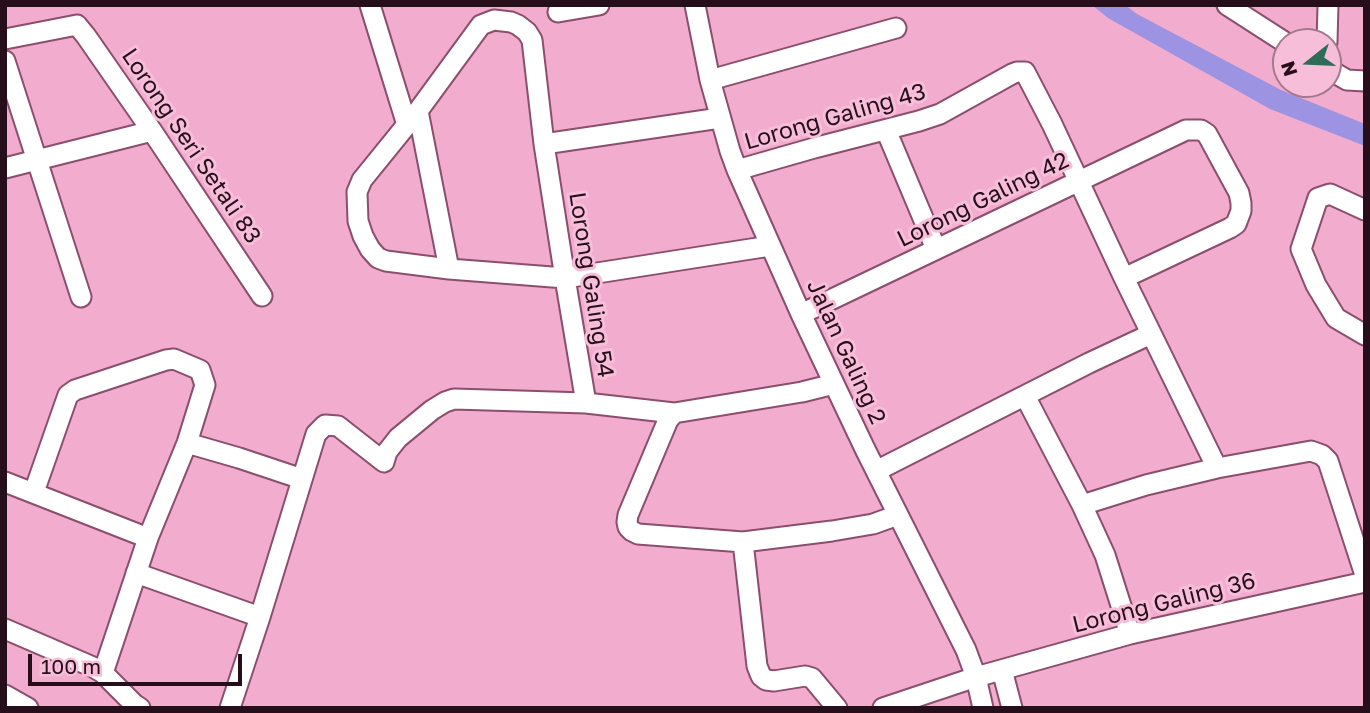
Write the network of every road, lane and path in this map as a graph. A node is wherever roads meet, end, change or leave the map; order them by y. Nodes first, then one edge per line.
1 (370, 5) edge
2 (599, 5) edge
3 (695, 5) edge
4 (1227, 5) edge
5 (1328, 5) edge
6 (558, 12) dead end
7 (897, 28) dead end
8 (1327, 28) edge
9 (1272, 34) edge
10 (5, 38) edge
11 (5, 61) edge
12 (1342, 77) edge
13 (710, 80) junction
14 (1365, 81) edge
15 (412, 118) junction
16 (720, 118) junction
17 (886, 130) junction
18 (152, 131) junction
19 (544, 144) junction
20 (38, 160) junction
21 (5, 168) edge
22 (737, 170) junction
23 (1078, 181) junction
24 (1365, 210) edge
25 (770, 246) junction
26 (936, 249) junction
27 (449, 270) junction
28 (565, 278) junction
29 (1124, 278) junction
30 (262, 296) dead end
31 (81, 297) dead end
32 (800, 314) junction
33 (1151, 334) junction
34 (1365, 335) edge
35 (834, 384) junction
36 (1025, 396) junction
37 (586, 403) junction
38 (674, 413) junction
39 (187, 443) junction
40 (1217, 468) junction
41 (876, 471) junction
42 (302, 479) junction
43 (5, 482) edge
44 (34, 492) junction
45 (1082, 505) junction
46 (898, 515) junction
47 (148, 538) junction
48 (743, 542) junction
49 (136, 573) junction
50 (1365, 575) edge
51 (1365, 582) edge
52 (260, 617) junction
53 (5, 629) edge
54 (1130, 634) junction
55 (1002, 670) junction
56 (103, 674) junction
57 (976, 677) junction
58 (5, 695) edge
59 (28, 708) edge
60 (140, 708) edge
61 (230, 708) edge
62 (837, 708) edge
63 (883, 708) edge
64 (983, 708) edge
65 (1012, 708) edge

1 - 15 street
2 - 6 street
3 - 13 street, Jalan Galing 2
4 - 9 street
5 - 8 street
7 - 13 street
10 - 18 street, Lorong Seri Setali 83
11 - 20 street
12 - 14 street
13 - 16 street, Jalan Galing 2
15 - 19 street, Lorong Galing 54
15 - 27 street
15 - 27 street
16 - 19 street
16 - 22 street, Jalan Galing 2
17 - 22 street, Lorong Galing 43
17 - 23 street, Lorong Galing 43
17 - 26 street
18 - 20 street
18 - 30 street, Lorong Seri Setali 83
19 - 28 street, Lorong Galing 54
20 - 21 street
20 - 31 street
22 - 25 street, Jalan Galing 2
23 - 26 street, Lorong Galing 42
23 - 29 street
23 - 29 street, Lorong Galing 42
24 - 34 street
25 - 28 street
25 - 32 street, Jalan Galing 2
26 - 32 street, Lorong Galing 42
27 - 28 street
28 - 37 street, Lorong Galing 54
29 - 33 street
32 - 35 street, Jalan Galing 2
33 - 36 street
33 - 40 street
35 - 38 street
35 - 41 street, Jalan Galing 2
36 - 41 street
36 - 45 street
37 - 38 street
37 - 42 street, Lorong Galing 54
38 - 48 street
39 - 42 street
39 - 44 street
39 - 47 street
40 - 45 street
40 - 50 street
41 - 46 street, Jalan Galing 2
42 - 52 street
43 - 44 street
44 - 47 street
45 - 54 street
46 - 48 street
46 - 57 street, Jalan Galing 2
47 - 49 street
48 - 62 street
49 - 52 street
49 - 56 street
51 - 54 street, Lorong Galing 36
52 - 61 street
53 - 56 street
54 - 55 street, Lorong Galing 36
55 - 57 street, Lorong Galing 36
55 - 65 street
56 - 60 street
57 - 63 street, Lorong Galing 36
57 - 64 street, Jalan Galing 2
58 - 59 street

